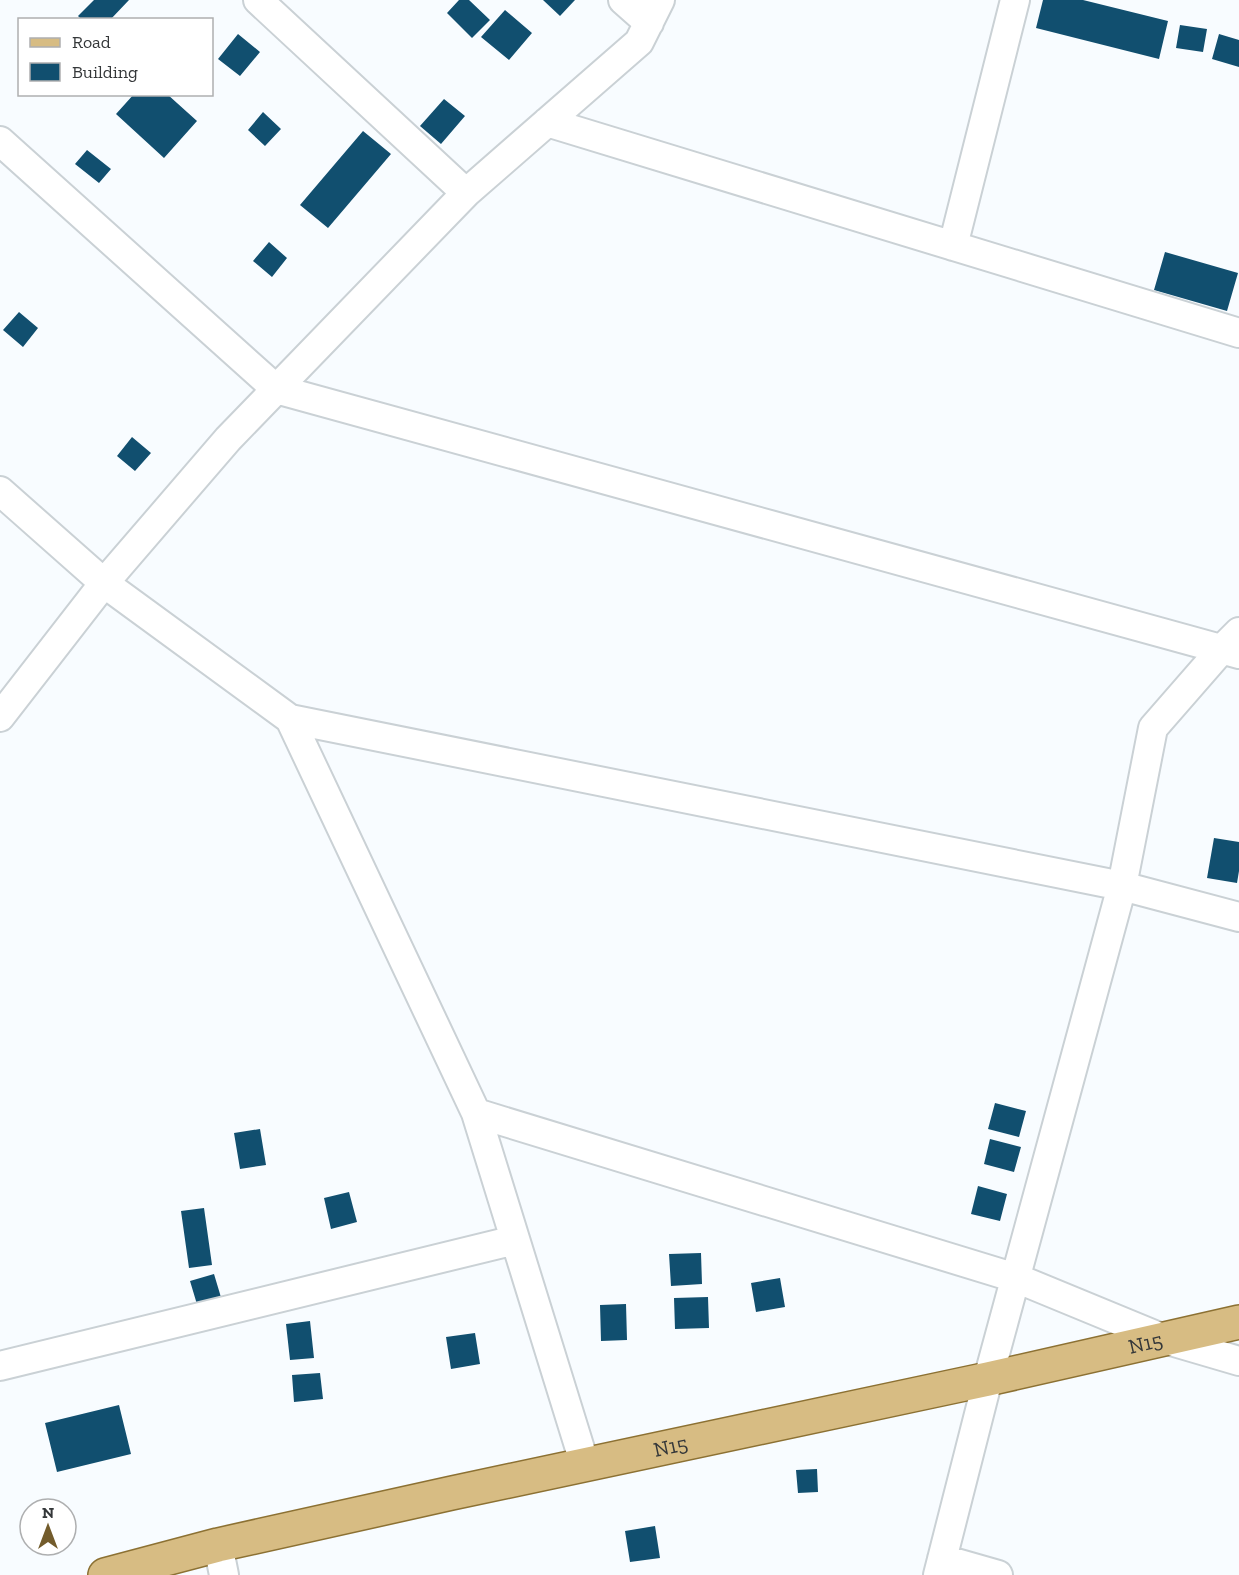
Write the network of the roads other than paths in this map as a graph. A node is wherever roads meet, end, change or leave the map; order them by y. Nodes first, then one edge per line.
1 (258, 0) edge
2 (623, 0) edge
3 (1015, 0) edge
4 (654, 11) edge
5 (547, 122) junction
6 (0, 141) edge
7 (466, 193) junction
8 (953, 246) junction
9 (1239, 333) edge
10 (276, 389) junction
11 (0, 491) edge
12 (104, 583) junction
13 (1233, 645) edge
14 (0, 717) edge
15 (290, 719) junction
16 (1122, 886) junction
17 (1239, 917) edge
18 (476, 1113) junction
19 (515, 1240) junction
20 (1016, 1278) junction
21 (1239, 1322) edge
22 (1164, 1339) junction
23 (1239, 1362) edge
24 (0, 1366) edge
25 (988, 1379) junction
26 (585, 1465) junction
27 (221, 1560) edge
28 (940, 1567) edge
29 (105, 1575) edge
30 (998, 1575) edge

1 - 7 street
2 - 4 street
3 - 8 street
4 - 5 street
5 - 7 street
5 - 8 street
6 - 10 street
7 - 10 street
8 - 9 street
10 - 12 street
10 - 13 street
11 - 12 street
12 - 14 street
12 - 15 street
13 - 16 street
15 - 16 street
15 - 18 street
16 - 17 street
16 - 20 street
18 - 19 street
18 - 20 street
19 - 24 street
19 - 26 street
20 - 22 street
20 - 25 street
21 - 22 main road, N15
22 - 23 street
22 - 25 main road, N15
25 - 26 main road, N15
25 - 28 street
26 - 27 main road, N15
27 - 29 main road, N15
28 - 30 street

